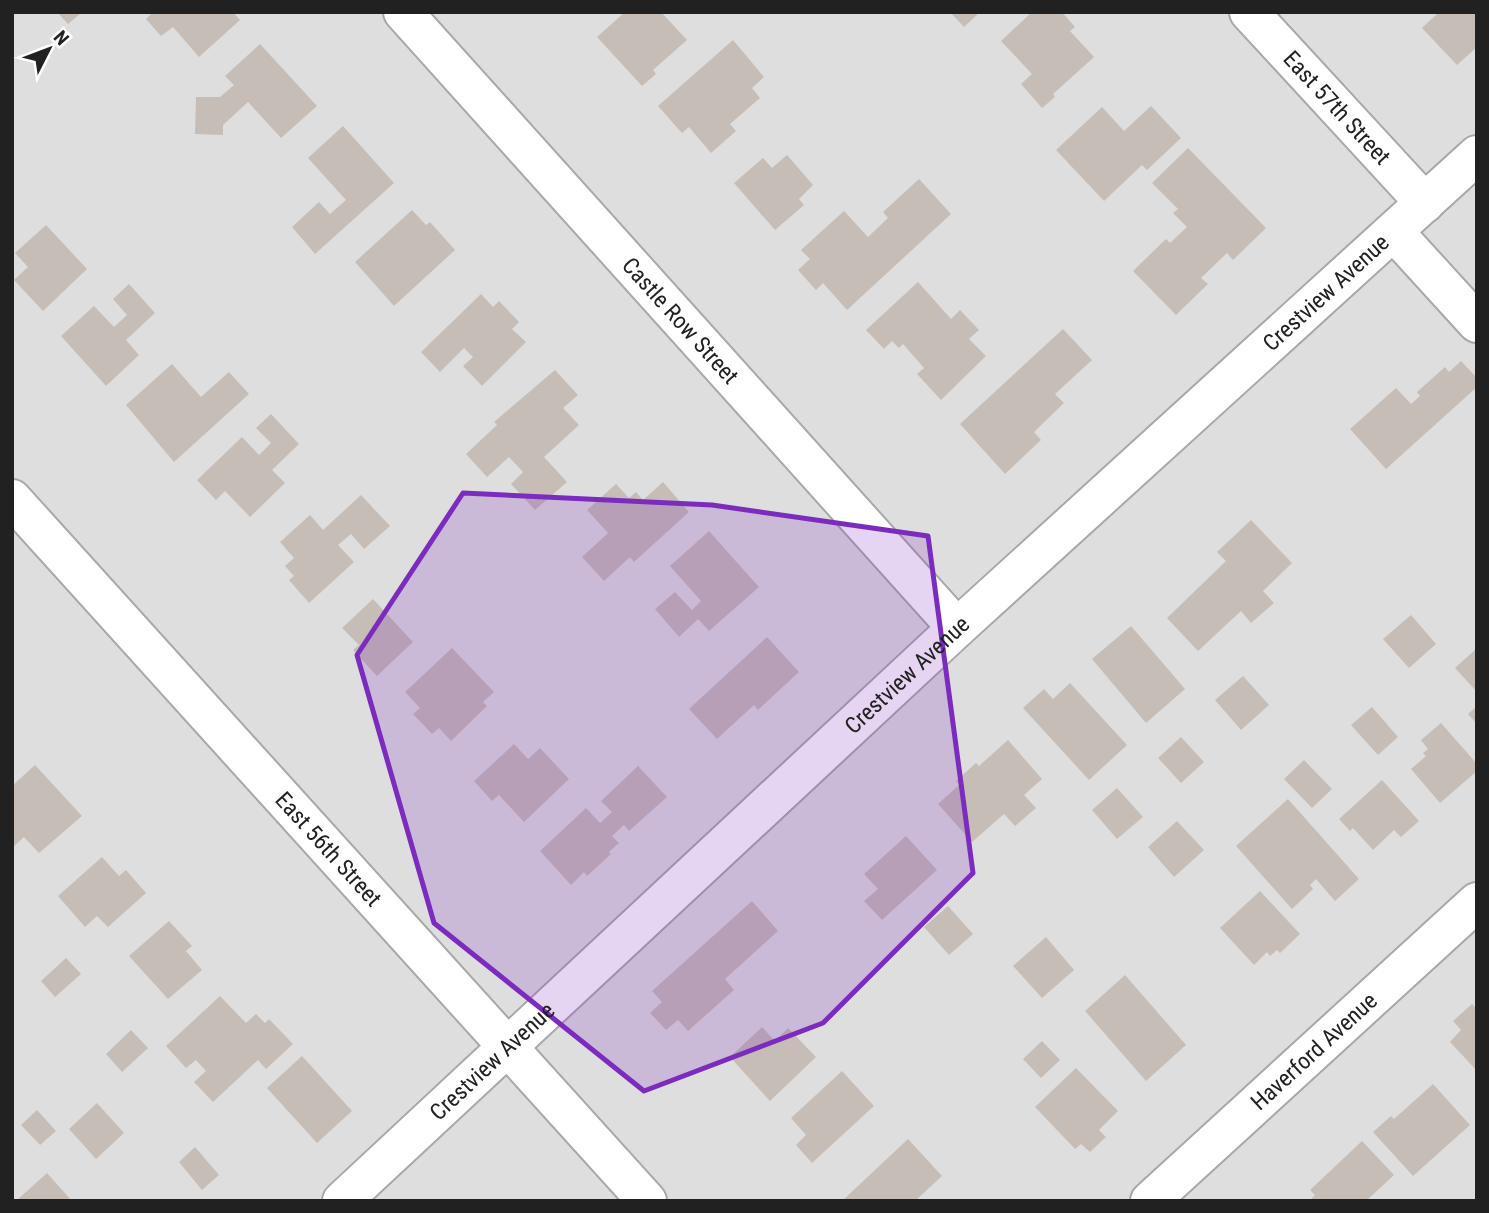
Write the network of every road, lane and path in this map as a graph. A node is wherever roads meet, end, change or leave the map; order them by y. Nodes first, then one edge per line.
1 (403, 12) edge
2 (1249, 12) edge
3 (1477, 155) edge
4 (1425, 203) junction
5 (1394, 232) junction
6 (1477, 323) edge
7 (12, 499) edge
8 (957, 628) junction
9 (1477, 902) edge
10 (507, 1047) junction
11 (342, 1201) edge
12 (647, 1201) edge
13 (1150, 1201) edge

1 - 8 street, Castle Row Street
2 - 4 street, East 57th Street
3 - 4 street, Crestview Avenue
4 - 5 street, Crestview Avenue
5 - 6 street
5 - 8 street, Crestview Avenue
7 - 10 street, East 56th Street
8 - 10 street, Crestview Avenue
9 - 13 street, Haverford Avenue
10 - 11 street, Crestview Avenue
10 - 12 street, East 56th Street

